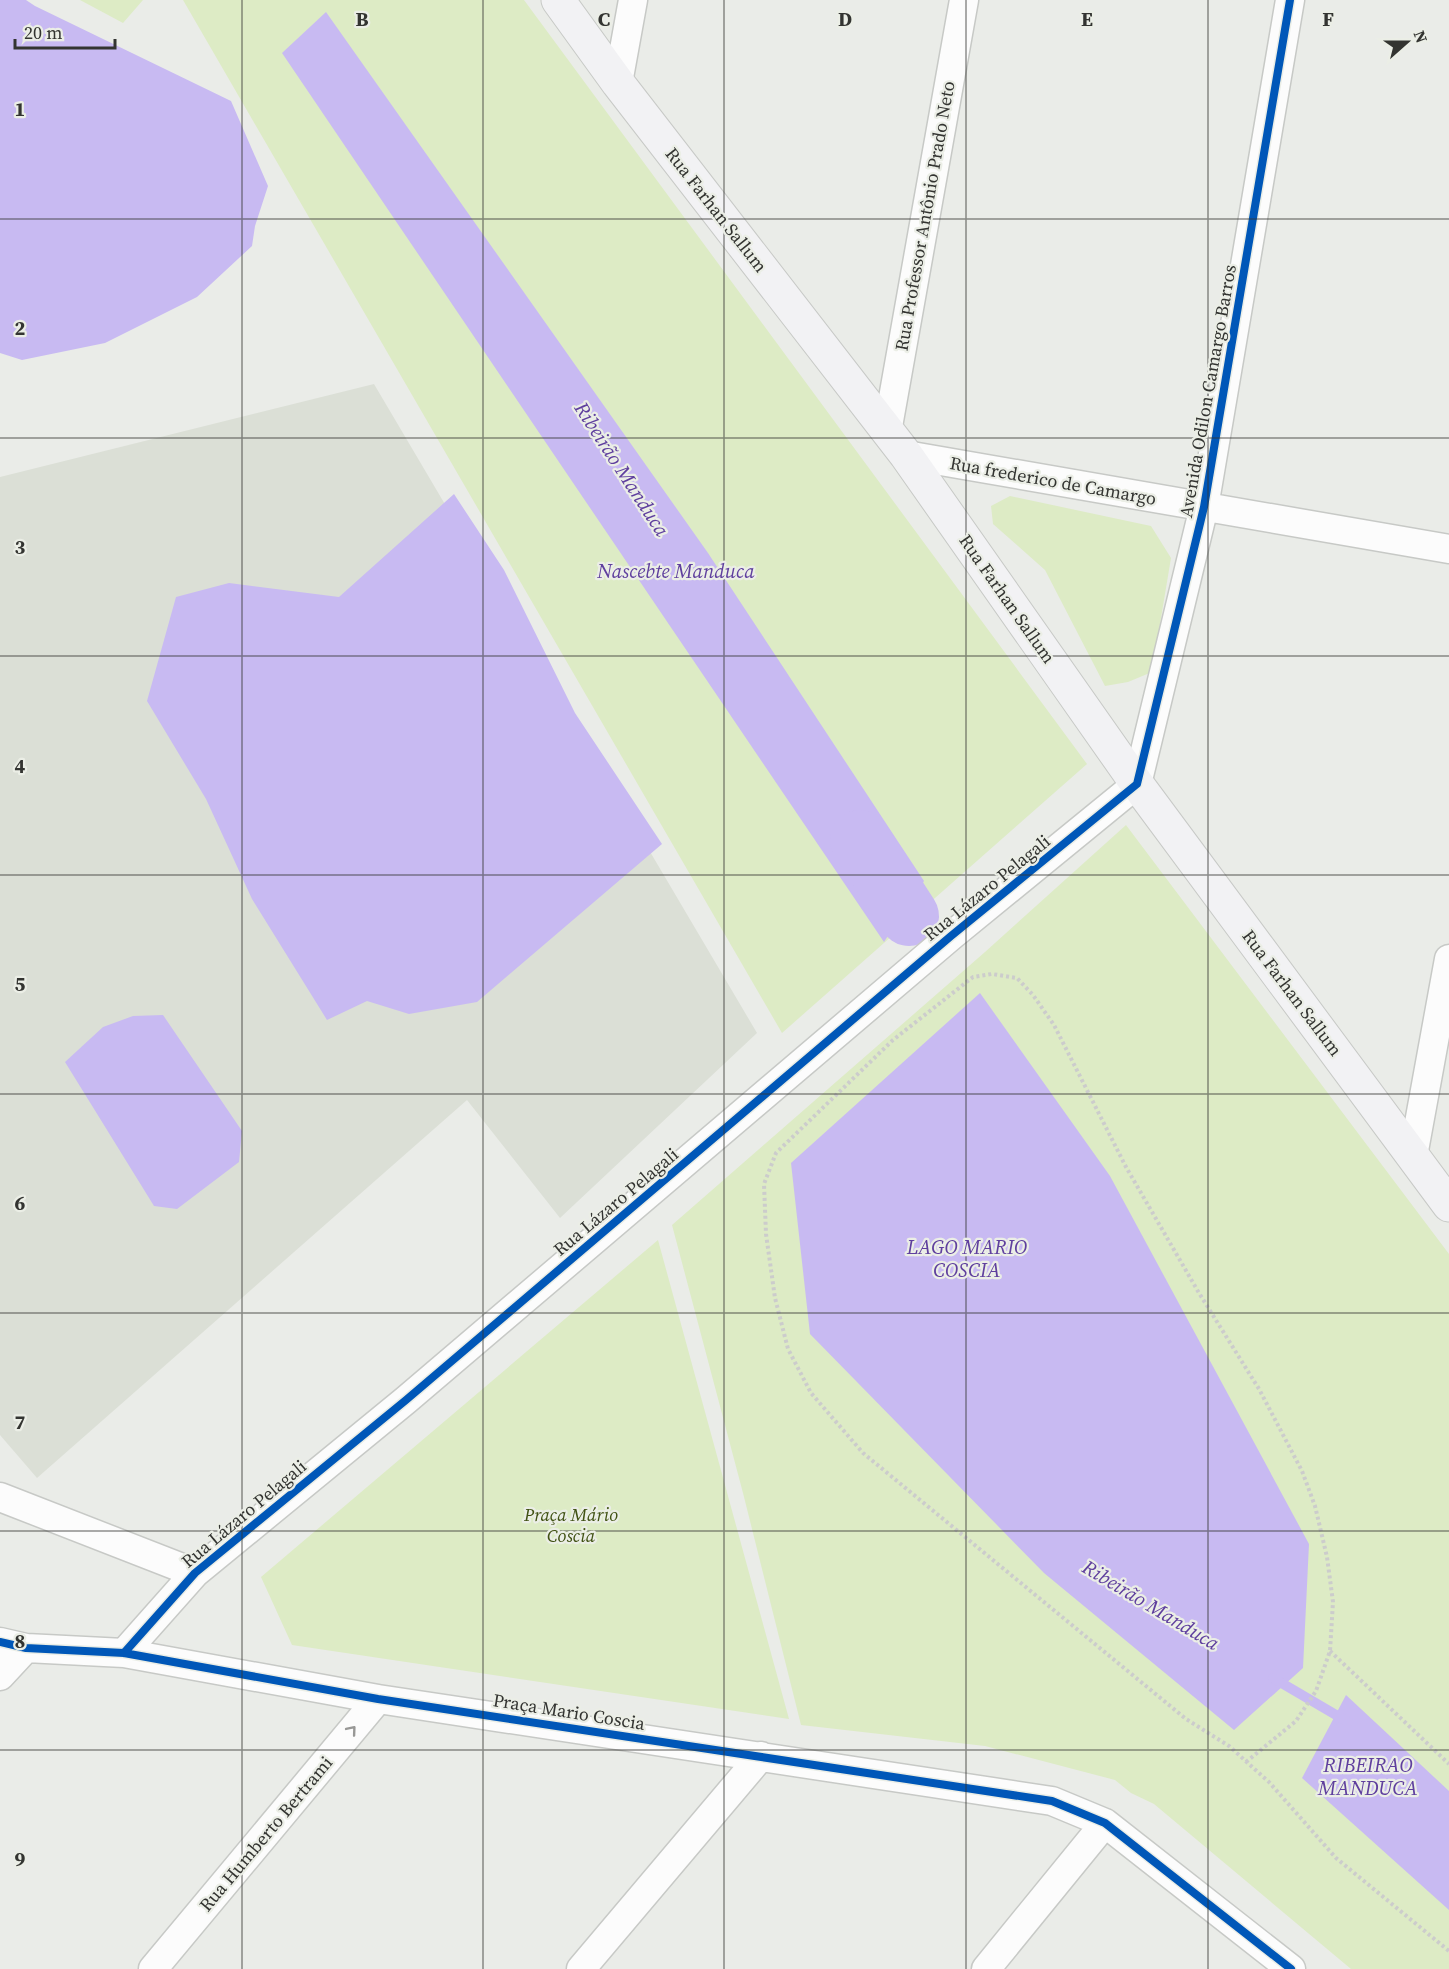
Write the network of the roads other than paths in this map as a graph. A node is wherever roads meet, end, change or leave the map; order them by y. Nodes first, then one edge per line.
1 (558, 0) edge
2 (633, 0) edge
3 (964, 0) edge
4 (1290, 0) edge
5 (618, 83) junction
6 (896, 443) junction
7 (1204, 507) junction
8 (1449, 549) edge
9 (1137, 784) junction
10 (1449, 959) edge
11 (1413, 1156) junction
12 (1449, 1205) edge
13 (0, 1497) edge
14 (195, 1572) junction
15 (13, 1645) edge
16 (124, 1653) junction
17 (0, 1676) edge
18 (378, 1699) junction
19 (761, 1756) junction
20 (1105, 1823) junction
21 (153, 1969) edge
22 (582, 1969) edge
23 (986, 1969) edge
24 (1291, 1969) edge

1 - 5 main road, Rua Farhan Sallum
2 - 5 street
3 - 6 street, Rua Professor Antônio Prado Neto
4 - 7 street, Avenida Odilon Camargo Barros
5 - 6 main road, Rua Farhan Sallum
6 - 7 street, Rua frederico de Camargo
6 - 9 main road, Rua Farhan Sallum
7 - 8 street, Rua frederico de Camargo
7 - 9 street, Avenida Odilon Camargo Barros
9 - 11 main road, Rua Farhan Sallum
9 - 14 street, Rua Lázaro Pelagali
10 - 11 street
11 - 12 main road, Rua Farhan Sallum
13 - 14 street
14 - 16 street, Rua Lázaro Pelagali
15 - 16 street, Praça Mario Coscia
15 - 17 street
16 - 18 street, Praça Mario Coscia
18 - 19 street, Praça Mario Coscia
21 -> 18 street, Rua Humberto Bertrami
19 - 20 street, Praça Mario Coscia
19 - 22 street
20 - 23 street
20 - 24 street, Praça Mario Coscia

